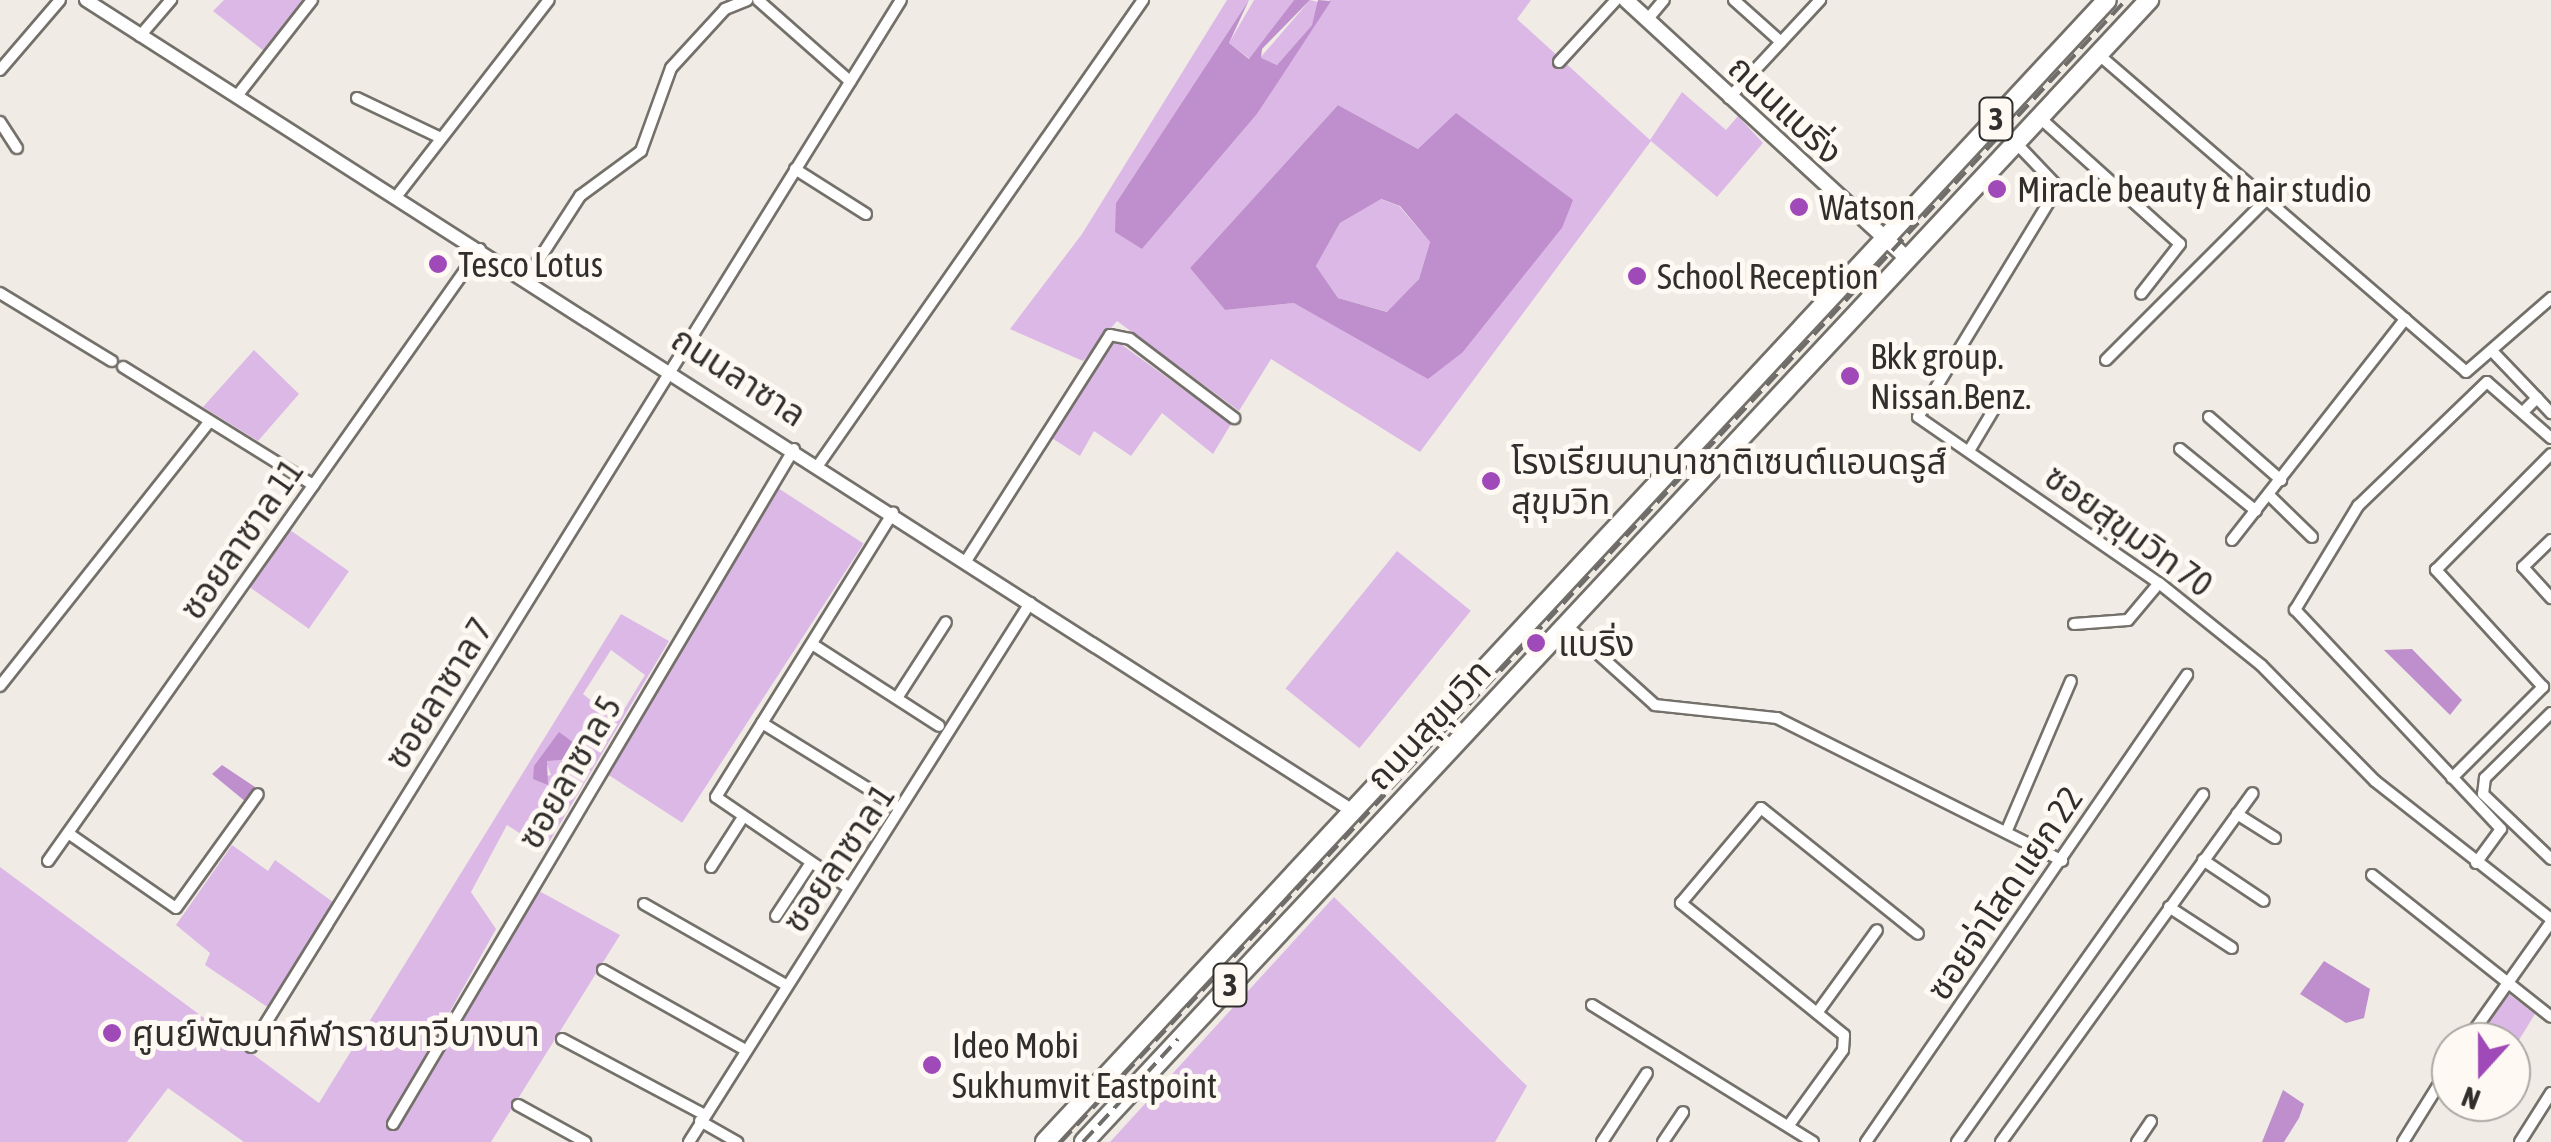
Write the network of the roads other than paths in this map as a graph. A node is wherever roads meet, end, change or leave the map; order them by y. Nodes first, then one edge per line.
1 (60, 0) edge
2 (86, 0) edge
3 (171, 0) edge
4 (312, 0) edge
5 (549, 0) edge
6 (746, 0) edge
7 (901, 0) edge
8 (1143, 0) edge
9 (1616, 0) edge
10 (1626, 0) edge
11 (1664, 0) edge
12 (1734, 0) edge
13 (1820, 0) edge
14 (2107, 0) edge
15 (2149, 0) edge
16 (763, 2) edge
17 (724, 4) edge
18 (1646, 20) junction
19 (140, 36) junction
20 (1781, 42) junction
21 (2098, 54) junction
22 (1558, 62) dead end
23 (0, 70) edge
24 (850, 81) junction
25 (238, 96) junction
26 (358, 98) dead end
27 (1729, 98) junction
28 (2040, 118) junction
29 (0, 122) edge
30 (441, 138) junction
31 (2016, 143) junction
32 (17, 148) dead end
33 (795, 168) junction
34 (396, 196) junction
35 (2267, 199) junction
36 (866, 214) dead end
37 (1884, 239) junction
38 (480, 249) junction
39 (1908, 258) junction
40 (527, 278) junction
41 (0, 292) edge
42 (2142, 294) dead end
43 (2551, 298) edge
44 (2541, 308) junction
45 (2551, 318) edge
46 (2405, 319) junction
47 (2493, 352) junction
48 (2106, 360) dead end
49 (670, 367) junction
50 (2537, 398) junction
51 (1997, 404) dead end
52 (2525, 410) junction
53 (2551, 413) edge
54 (2208, 417) dead end
55 (1234, 418) dead end
56 (209, 422) junction
57 (2551, 438) edge
58 (794, 448) junction
59 (2180, 449) dead end
60 (1969, 451) junction
61 (2551, 454) edge
62 (818, 464) junction
63 (2281, 480) junction
64 (313, 485) junction
65 (2269, 495) junction
66 (2256, 511) junction
67 (893, 513) junction
68 (2312, 537) dead end
69 (2232, 540) dead end
70 (2551, 540) edge
71 (966, 561) junction
72 (2159, 582) junction
73 (2551, 598) edge
74 (1030, 603) junction
75 (946, 622) dead end
76 (1565, 624) junction
77 (2074, 624) dead end
78 (812, 644) junction
79 (2187, 675) dead end
80 (2072, 681) dead end
81 (0, 686) edge
82 (897, 698) junction
83 (2551, 712) edge
84 (762, 723) junction
85 (940, 726) dead end
86 (2452, 778) junction
87 (2254, 793) dead end
88 (258, 794) dead end
89 (2203, 794) dead end
90 (895, 805) dead end
91 (1354, 812) junction
92 (2237, 814) junction
93 (741, 820) junction
94 (1376, 828) junction
95 (2007, 830) junction
96 (68, 833) junction
97 (2275, 838) dead end
98 (2551, 859) edge
99 (2203, 860) junction
100 (48, 861) dead end
101 (2062, 861) junction
102 (2476, 863) junction
103 (810, 864) junction
104 (711, 867) dead end
105 (2372, 875) dead end
106 (845, 885) dead end
107 (2264, 900) dead end
108 (644, 904) dead end
109 (2170, 908) junction
110 (776, 916) dead end
111 (2551, 920) edge
112 (1877, 930) dead end
113 (1918, 934) dead end
114 (2232, 948) dead end
115 (603, 970) dead end
116 (2510, 982) junction
117 (786, 985) junction
118 (1592, 1005) dead end
119 (1817, 1013) junction
120 (2551, 1017) edge
121 (2481, 1022) edge
122 (562, 1039) dead end
123 (252, 1047) dead end
124 (742, 1048) junction
125 (1646, 1072) dead end
126 (2551, 1092) edge
127 (2431, 1096) edge
128 (518, 1106) dead end
129 (1683, 1112) dead end
130 (702, 1118) junction
131 (2151, 1121) dead end
132 (393, 1124) dead end
133 (1789, 1125) junction
134 (585, 1142) edge
135 (689, 1142) edge
136 (737, 1142) edge
137 (1045, 1142) edge
138 (1084, 1142) edge
139 (1602, 1142) edge
140 (1664, 1142) edge
141 (1813, 1142) edge
142 (1866, 1142) edge
143 (1957, 1142) edge
144 (2000, 1142) edge
145 (2137, 1142) edge
146 (2403, 1142) edge
147 (2520, 1142) edge

1 - 23 street
2 - 19 street, ถนนลาซาล
3 - 19 street
4 - 25 street
5 - 30 street
6 - 17 street
7 - 24 street, ซอยลาซาล 7
8 - 62 street
9 - 22 street
10 - 18 main road, ถนนแบริ่ง
11 - 18 street
12 - 20 street
13 - 20 street
14 - 37 highway, ถนนสุขุมวิท / 3
15 - 21 highway, ถนนสุขุมวิท / 3
16 - 24 street
17 - 40 street
18 - 27 main road, ถนนแบริ่ง
19 - 25 street, ถนนลาซาล
20 - 27 street
21 - 28 highway, ถนนสุขุมวิท / 3
21 - 35 street
24 - 33 street, ซอยลาซาล 7
25 - 34 street, ถนนลาซาล
26 - 30 street
27 - 37 main road, ถนนแบริ่ง
28 - 31 highway, ถนนสุขุมวิท / 3
28 - 42 street
29 - 32 street
30 - 34 street
31 - 39 highway, ถนนสุขุมวิท / 3
31 - 60 street, ซอยสุขุมวิท 70
33 - 36 street
33 - 49 street, ซอยลาซาล 7
34 - 38 street, ถนนลาซาล
35 - 46 street
35 - 48 street
37 - 39 main road, ถนนแบริ่ง
37 - 91 highway, ถนนสุขุมวิท / 3
38 - 40 street, ถนนลาซาล
38 - 64 street, ซอยลาซาล 11
39 - 76 highway, ถนนสุขุมวิท / 3
40 - 49 street, ถนนลาซาล
41 - 56 street
43 - 44 street
44 - 45 street
44 - 47 street
46 - 47 street
46 - 63 street
47 - 50 street
49 - 58 street, ถนนลาซาล
49 - 123 street, ซอยลาซาล 7
50 - 52 street
50 - 53 street
51 - 60 street
52 - 57 street
52 - 86 street
54 - 63 street
55 - 71 street
56 - 64 street
56 - 81 street
58 - 62 street, ถนนลาซาล
58 - 132 street, ซอยลาซาล 5
59 - 66 street
60 - 72 street, ซอยสุขุมวิท 70
61 - 86 street
62 - 67 street, ถนนลาซาล
63 - 65 street
64 - 96 street, ซอยลาซาล 11
65 - 66 street
65 - 68 street
66 - 69 street
67 - 71 street, ถนนลาซาล
67 - 78 street
70 - 73 street
71 - 74 street, ถนนลาซาล
72 - 77 street
72 - 102 street, ซอยสุขุมวิท 70
74 - 91 street, ถนนลาซาล
74 - 117 street, ซอยลาซาล 1
75 - 82 street
76 - 94 highway, ถนนสุขุมวิท / 3
76 - 95 street
78 - 82 street
78 - 84 street
79 - 101 street, ซอยจ่าโสด แยก 22
80 - 95 street
82 - 85 street
83 - 98 street
84 - 90 street
84 - 93 street
86 - 102 street
87 - 92 street
88 - 96 street
89 - 143 street
91 - 94 highway
91 - 137 highway, ถนนสุขุมวิท / 3
92 - 97 street
92 - 99 street
93 - 103 street
93 - 104 street
94 - 138 highway, ถนนสุขุมวิท / 3
95 - 101 street
96 - 100 street, ซอยลาซาล 11
99 - 107 street
99 - 109 street
101 - 142 street, ซอยจ่าโสด แยก 22
102 - 111 street, ซอยสุขุมวิท 70
103 - 106 street
103 - 110 street
105 - 116 street
108 - 117 street
109 - 114 street
109 - 144 street
111 - 116 street
112 - 119 street
113 - 119 street
115 - 124 street
116 - 120 street
116 - 121 street
117 - 124 street, ซอยลาซาล 1
118 - 133 street
119 - 133 street
122 - 130 street
124 - 130 street, ซอยลาซาล 1
125 - 139 street
126 - 147 street
127 - 146 street
128 - 134 street
129 - 140 street
130 - 135 street, ซอยลาซาล 1
130 - 136 street
131 - 145 street
133 - 141 street

